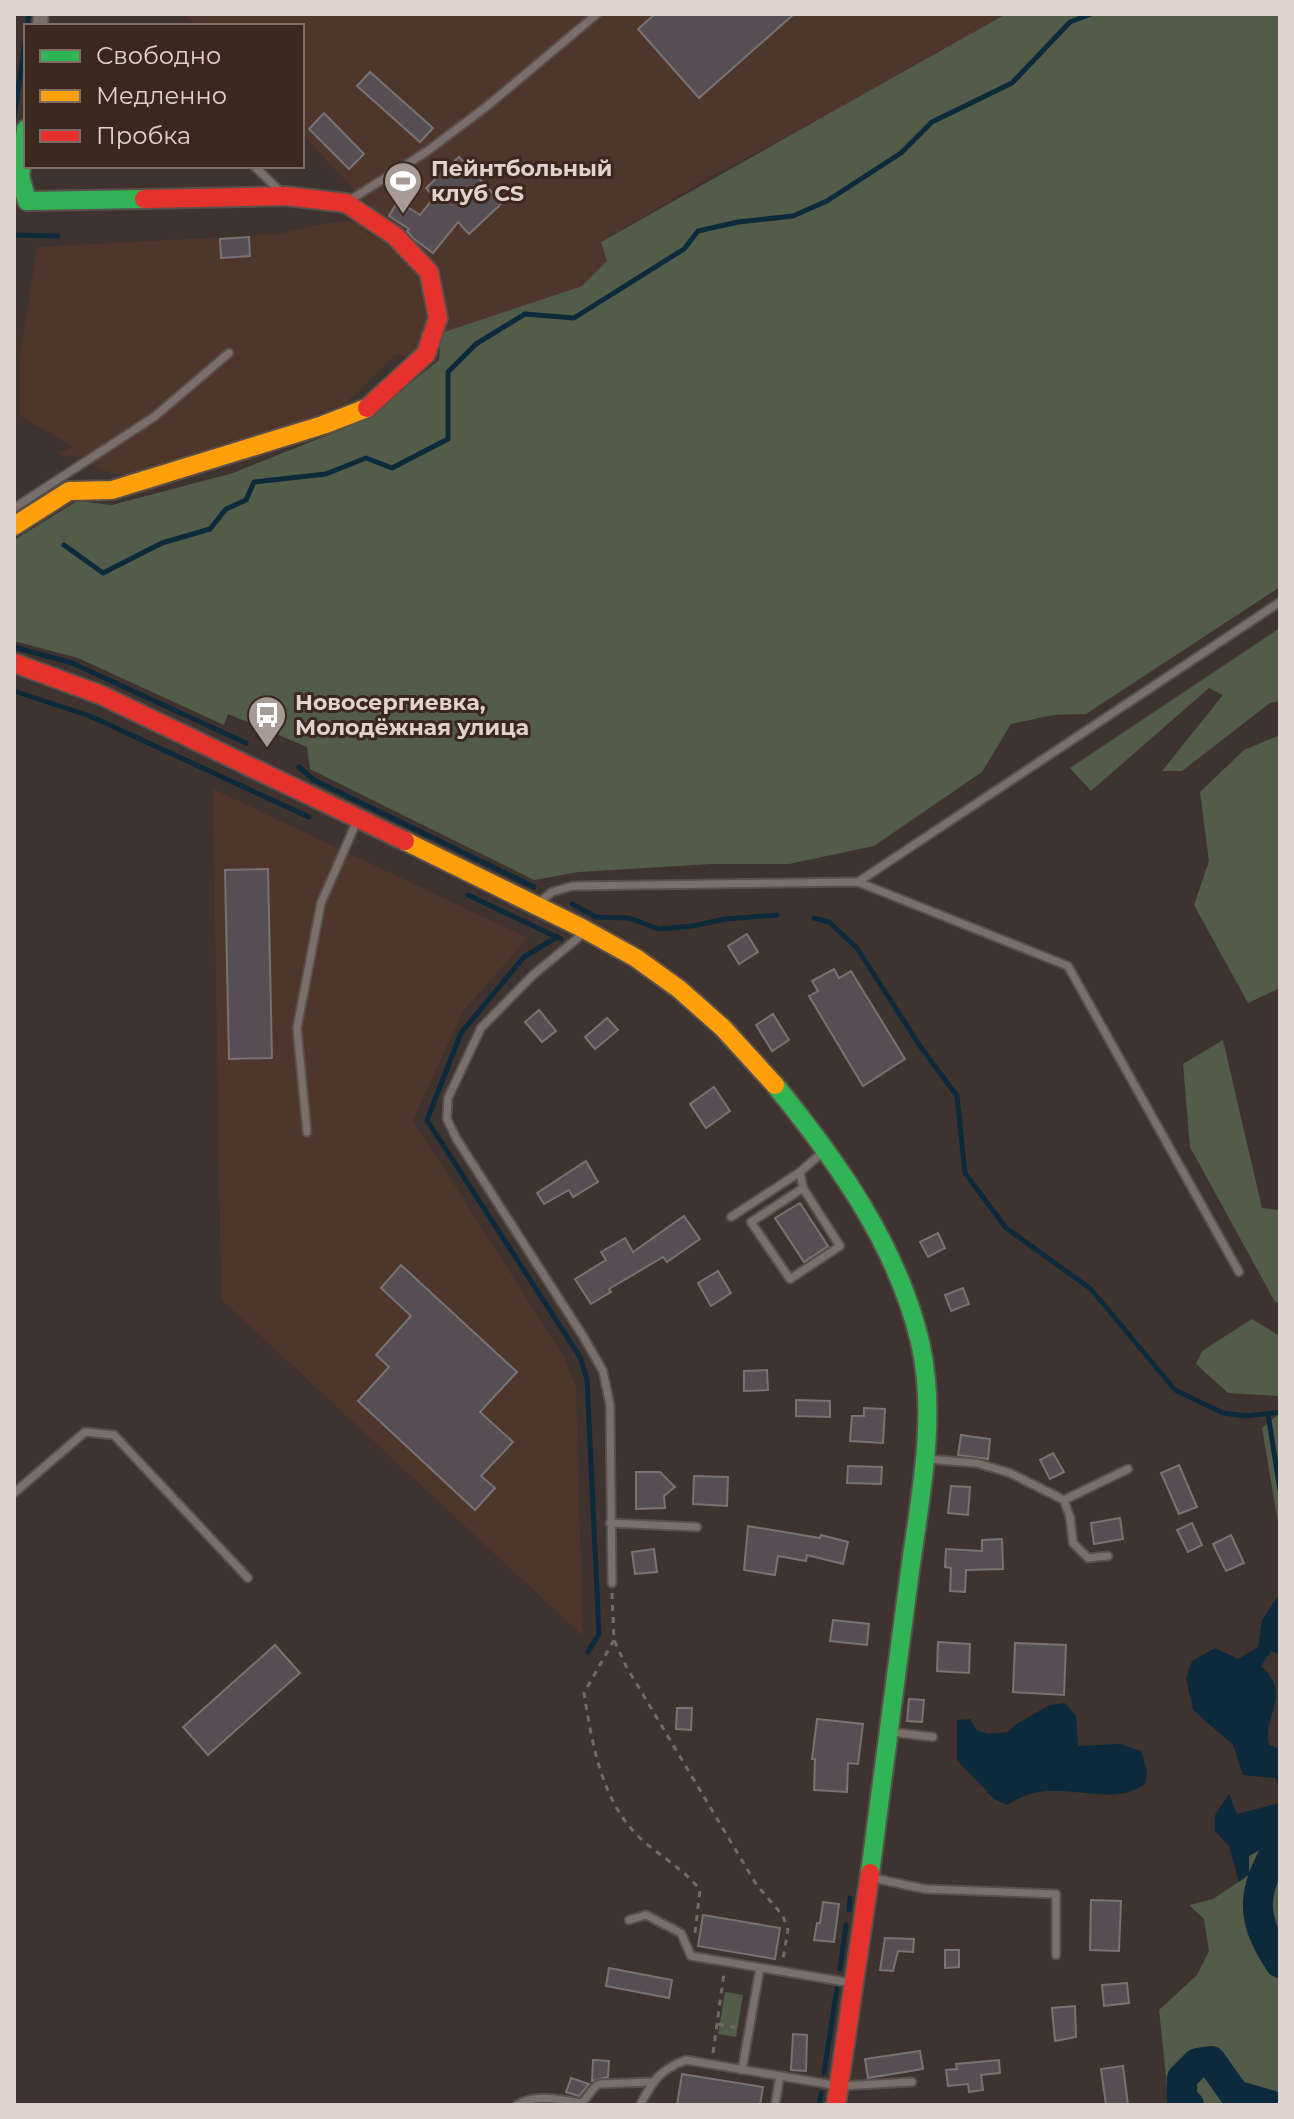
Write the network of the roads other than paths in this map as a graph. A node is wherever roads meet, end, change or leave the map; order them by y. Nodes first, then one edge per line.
1 (597, 14) edge
2 (24, 145) edge
3 (256, 168) edge
4 (286, 196) junction
5 (346, 203) junction
6 (229, 353) dead end
7 (14, 508) edge
8 (14, 526) edge
9 (1280, 602) edge
10 (14, 663) edge
11 (358, 818) junction
12 (858, 882) junction
13 (535, 905) junction
14 (586, 931) junction
15 (307, 1132) dead end
16 (825, 1150) junction
17 (800, 1172) junction
18 (803, 1188) junction
19 (731, 1217) dead end
20 (1239, 1272) dead end
21 (925, 1459) junction
22 (1128, 1469) dead end
23 (14, 1493) edge
24 (1064, 1500) junction
25 (610, 1523) junction
26 (697, 1527) dead end
27 (1108, 1556) dead end
28 (248, 1578) dead end
29 (612, 1583) road end
30 (889, 1731) junction
31 (933, 1737) dead end
32 (870, 1878) junction
33 (629, 1920) dead end
34 (1056, 1955) dead end
35 (760, 1968) junction
36 (855, 1983) junction
37 (742, 2070) junction
38 (780, 2076) junction
39 (652, 2082) junction
40 (912, 2082) dead end
41 (838, 2096) edge
42 (517, 2105) edge
43 (640, 2105) edge
44 (775, 2105) edge

1 - 5 lane
2 - 4 street
3 - 4 lane
4 - 5 street
5 - 8 street
6 - 7 lane
9 - 12 lane
10 - 11 street
11 - 13 street
11 - 15 lane
12 - 13 lane
12 - 20 lane
13 - 14 street
14 - 16 street
14 - 25 lane
16 - 17 lane
16 - 21 street
17 - 18 lane
17 - 19 lane
18 - 18 lane
21 - 24 lane
21 - 30 street
22 - 24 lane
23 - 28 lane
24 - 27 lane
25 - 26 lane
25 - 29 lane
30 - 31 lane
30 - 32 street
32 - 34 lane
32 - 36 street
33 - 35 lane
35 - 36 lane
35 - 37 lane
36 - 41 street
37 - 38 lane
37 - 39 lane
38 - 41 lane
38 - 44 lane
39 - 42 lane
39 - 43 lane
40 - 41 lane

